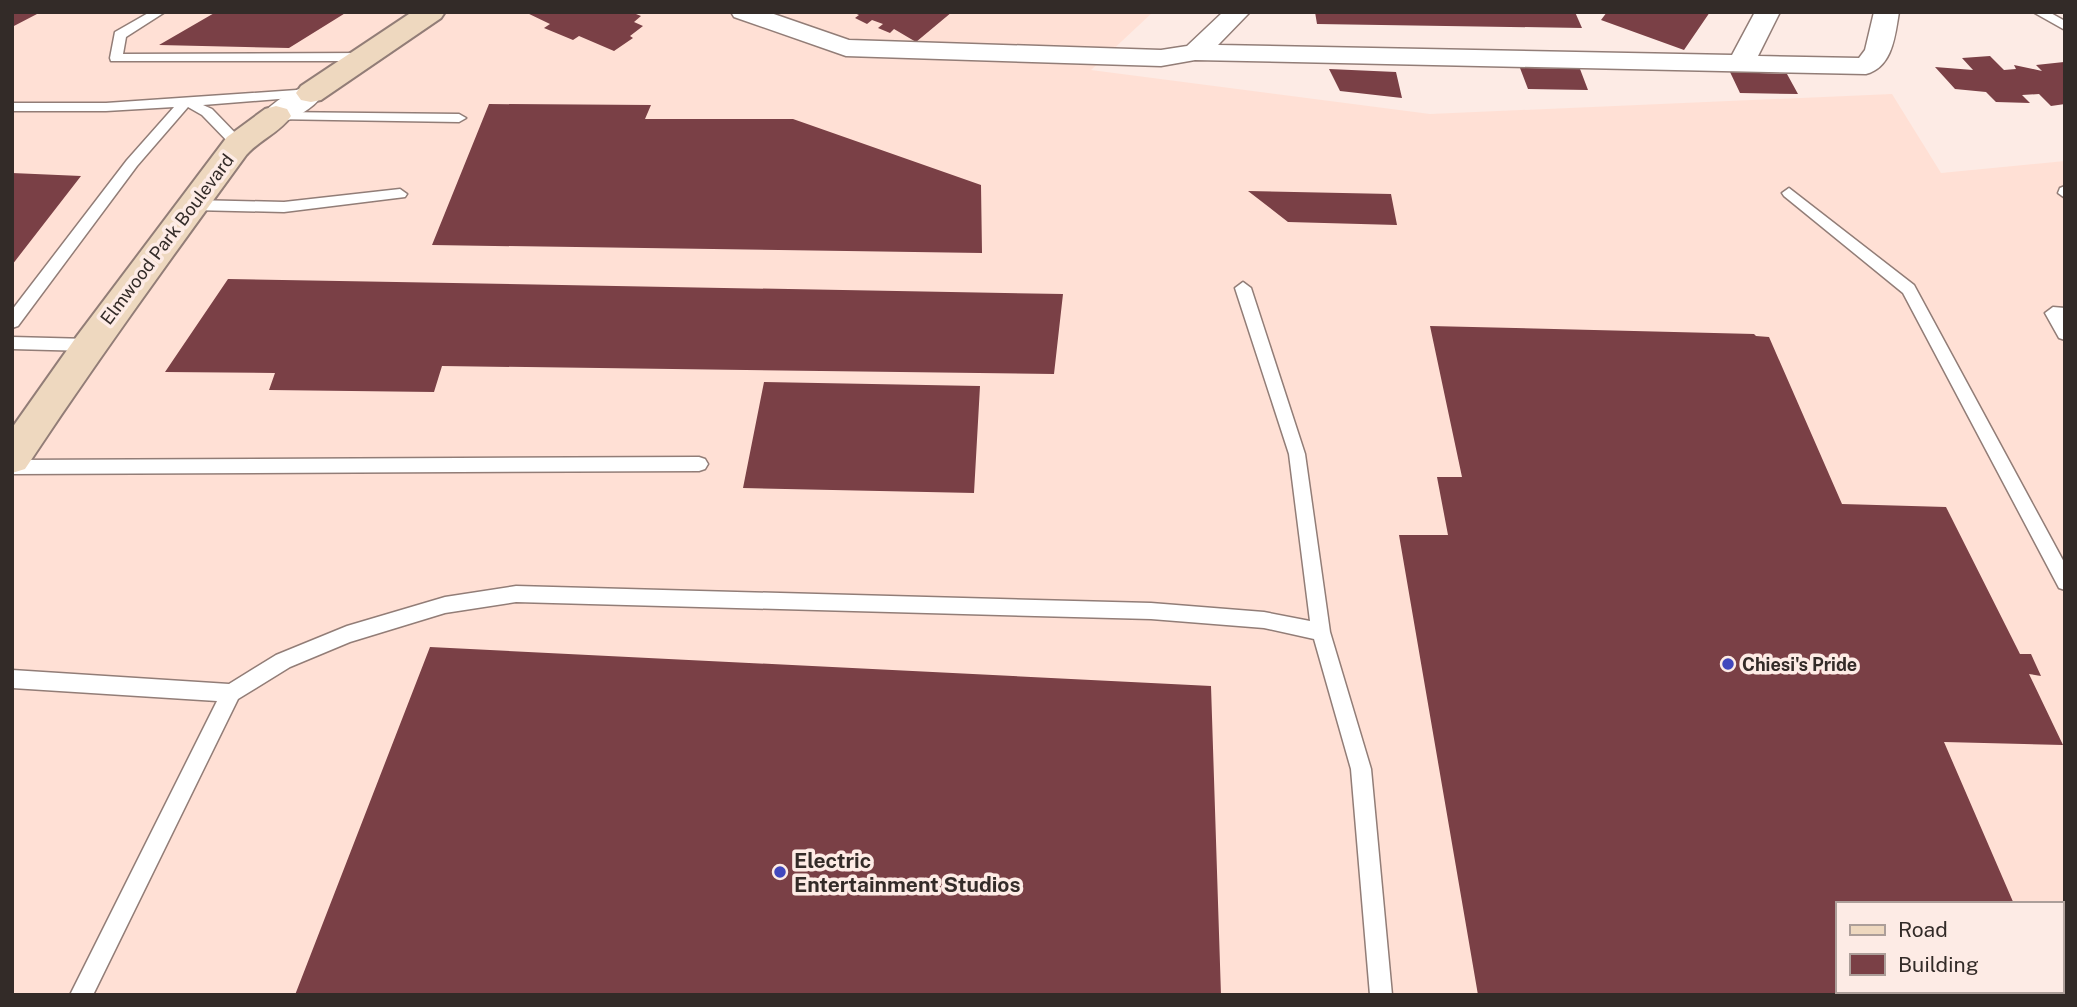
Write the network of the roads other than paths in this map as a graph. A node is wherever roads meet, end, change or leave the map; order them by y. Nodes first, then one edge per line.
1 (159, 12) edge
2 (431, 12) edge
3 (743, 12) edge
4 (1238, 12) edge
5 (1768, 12) edge
6 (1887, 12) edge
7 (2039, 12) edge
8 (2065, 26) edge
9 (1195, 52) junction
10 (366, 57) junction
11 (1741, 63) junction
12 (311, 93) junction
13 (186, 101) junction
14 (12, 107) edge
15 (276, 116) junction
16 (459, 118) dead end
17 (238, 144) junction
18 (1789, 193) dead end
19 (400, 194) dead end
20 (192, 205) junction
21 (1243, 288) dead end
22 (2065, 314) edge
23 (12, 322) edge
24 (2065, 334) edge
25 (12, 343) edge
26 (89, 345) junction
27 (12, 458) edge
28 (699, 464) dead end
29 (12, 467) edge
30 (2065, 582) edge
31 (1321, 632) junction
32 (12, 679) edge
33 (231, 693) junction
34 (81, 995) edge
35 (1381, 995) edge

1 - 10 lane
2 - 10 street, Elmwood Park Boulevard
3 - 9 street
4 - 9 street
5 - 11 street
6 - 11 street
7 - 8 lane
9 - 11 street
10 - 12 street, Elmwood Park Boulevard
12 - 13 lane
12 - 15 street, Elmwood Park Boulevard
13 - 14 lane
13 - 17 lane
13 - 23 lane
15 - 16 lane
15 - 17 street, Elmwood Park Boulevard
17 - 20 street, Elmwood Park Boulevard
18 - 30 lane
19 - 20 lane
20 - 26 street, Elmwood Park Boulevard
21 - 31 lane
22 - 24 lane
25 - 26 lane
26 - 27 street, Elmwood Park Boulevard
28 - 29 lane
31 - 33 lane
31 - 35 lane
32 - 33 lane
33 - 34 lane

